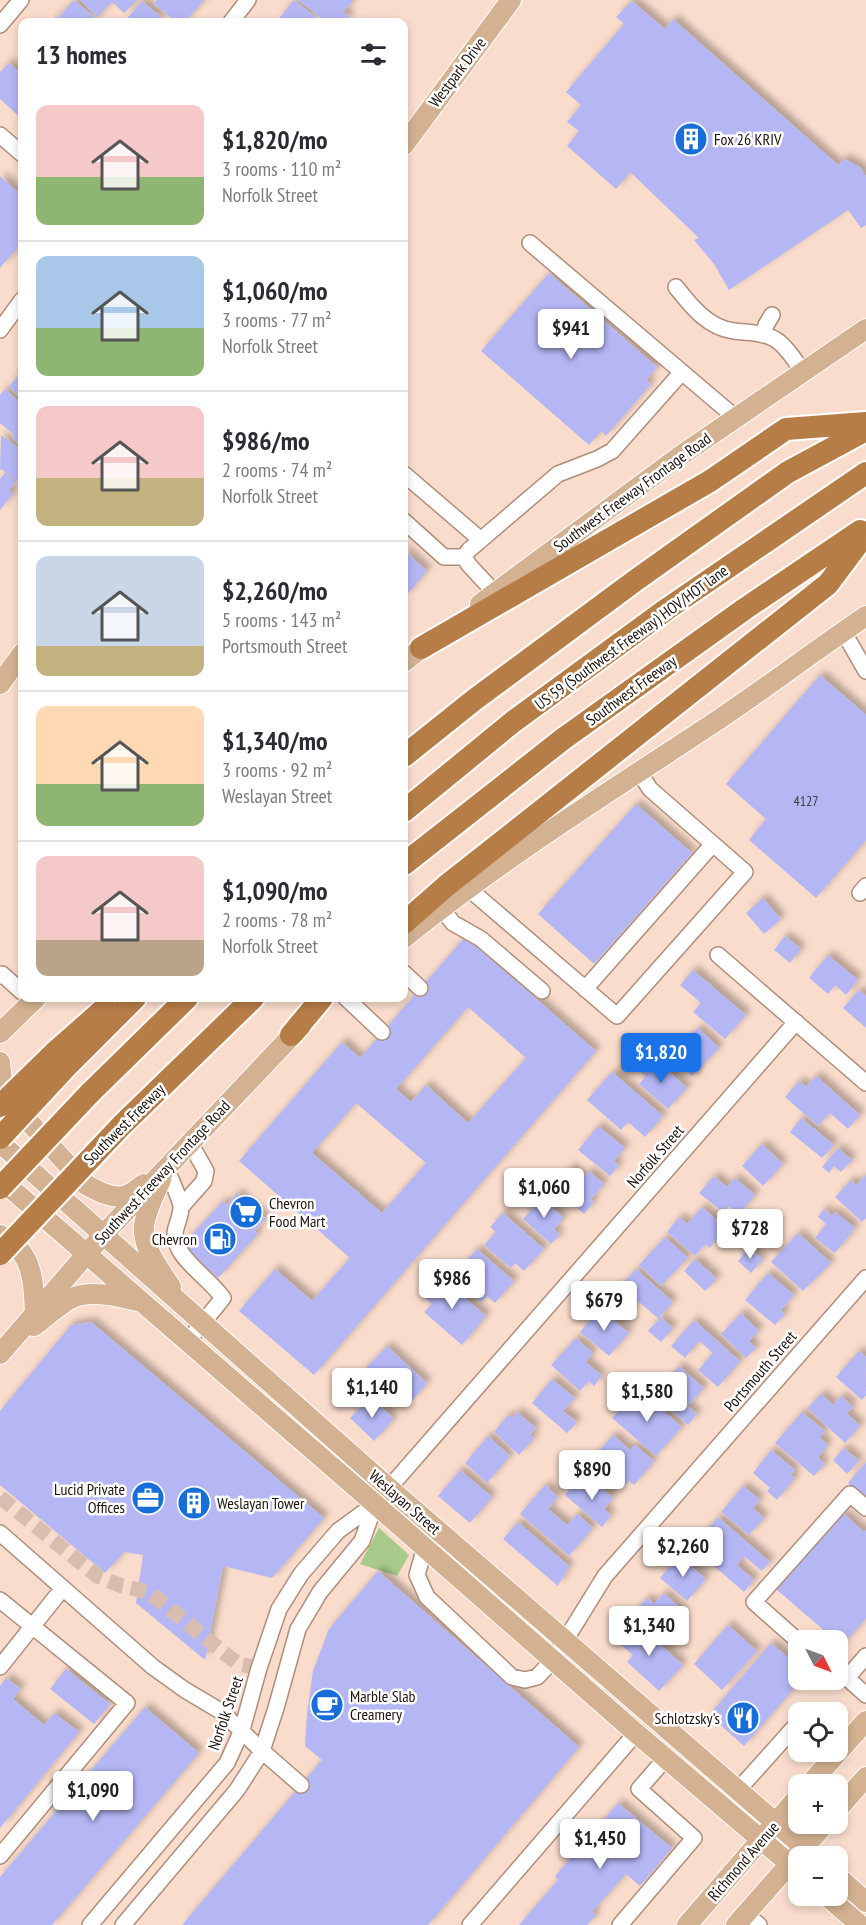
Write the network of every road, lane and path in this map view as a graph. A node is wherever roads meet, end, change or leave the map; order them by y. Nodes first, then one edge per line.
1 (21, 0) edge
2 (248, 0) edge
3 (511, 0) edge
4 (234, 18) edge
5 (0, 25) edge
6 (0, 135) edge
7 (408, 140) edge
8 (18, 151) edge
9 (530, 243) dead end
10 (676, 286) dead end
11 (18, 305) edge
12 (772, 315) dead end
13 (866, 329) edge
14 (0, 330) edge
15 (763, 335) junction
16 (682, 372) junction
17 (803, 372) junction
18 (736, 418) junction
19 (866, 423) edge
20 (866, 430) edge
21 (866, 473) edge
22 (408, 477) edge
23 (408, 525) edge
24 (866, 527) edge
25 (866, 533) edge
26 (481, 540) junction
27 (464, 557) junction
28 (495, 593) junction
29 (866, 616) edge
30 (843, 631) junction
31 (422, 648) junction
32 (18, 659) edge
33 (408, 659) edge
34 (866, 671) edge
35 (0, 684) edge
36 (408, 753) edge
37 (639, 772) junction
38 (408, 808) edge
39 (713, 844) junction
40 (408, 861) edge
41 (468, 888) junction
42 (441, 908) junction
43 (408, 919) edge
44 (408, 935) edge
45 (718, 955) dead end
46 (0, 976) edge
47 (408, 977) edge
48 (18, 987) edge
49 (420, 988) dead end
50 (585, 989) junction
51 (542, 992) dead end
52 (26, 1002) edge
53 (113, 1002) edge
54 (130, 1002) edge
55 (183, 1002) edge
56 (249, 1002) edge
57 (319, 1002) edge
58 (328, 1002) edge
59 (350, 1002) edge
60 (796, 1022) junction
61 (382, 1032) dead end
62 (0, 1034) edge
63 (291, 1035) junction
64 (60, 1060) junction
65 (0, 1062) edge
66 (866, 1083) edge
67 (0, 1106) edge
68 (0, 1138) edge
69 (0, 1143) edge
70 (190, 1143) junction
71 (163, 1171) junction
72 (0, 1179) edge
73 (0, 1188) edge
74 (181, 1207) junction
75 (0, 1235) edge
76 (103, 1235) junction
77 (87, 1253) junction
78 (0, 1254) edge
79 (866, 1278) edge
80 (144, 1302) junction
81 (182, 1305) junction
82 (35, 1313) junction
83 (203, 1324) junction
84 (188, 1341) junction
85 (4, 1349) edge
86 (389, 1488) junction
87 (375, 1504) junction
88 (866, 1508) edge
89 (0, 1533) edge
90 (425, 1547) junction
91 (63, 1588) junction
92 (0, 1600) edge
93 (33, 1628) junction
94 (788, 1632) edge
95 (565, 1641) junction
96 (866, 1656) edge
97 (2, 1659) edge
98 (553, 1660) junction
99 (848, 1671) edge
100 (848, 1681) edge
101 (866, 1695) edge
102 (866, 1720) edge
103 (242, 1730) junction
104 (636, 1733) junction
105 (788, 1734) edge
106 (848, 1739) edge
107 (262, 1751) junction
108 (666, 1758) junction
109 (828, 1762) edge
110 (818, 1774) edge
111 (866, 1777) edge
112 (301, 1785) dead end
113 (738, 1790) junction
114 (848, 1797) edge
115 (788, 1808) edge
116 (775, 1823) junction
117 (761, 1838) junction
118 (803, 1846) edge
119 (0, 1856) edge
120 (788, 1862) edge
121 (788, 1874) edge
122 (848, 1886) edge
123 (866, 1902) edge
124 (838, 1906) edge
125 (747, 1921) edge
126 (124, 1924) edge
127 (623, 1924) edge
128 (90, 1925) edge
129 (470, 1925) edge
130 (687, 1925) edge
131 (860, 1925) edge

1 - 5 street
2 - 4 street
3 - 7 main road, Westpark Drive
6 - 8 street
9 - 16 street
10 - 15 street
11 - 14 street
12 - 15 street
13 - 17 main road, Southwest Freeway Frontage Road
15 - 17 street
16 - 18 street
16 - 26 street
17 - 18 main road, Southwest Freeway Frontage Road
18 - 28 main road, Southwest Freeway Frontage Road
19 - 31 highway
20 - 36 highway
21 - 38 highway, US 59 (Southwest Freeway) HOV/HOT lane
22 - 26 street
23 - 27 street
24 - 40 highway, Southwest Freeway
25 - 43 highway
26 - 27 street
27 - 28 street
28 - 31 main road, Southwest Freeway Frontage Road
29 - 30 main road
30 - 34 street
30 - 37 main road
31 - 33 main road, Southwest Freeway Frontage Road
32 - 35 main road
37 - 39 street
37 - 41 main road
39 - 50 street
39 - 50 street
41 - 42 main road
41 - 50 street
42 - 44 main road
42 - 51 street
45 - 60 street
46 - 48 street
47 - 49 street
52 - 62 main road
53 - 64 highway
54 - 64 highway
55 - 73 highway, bridge
56 - 78 highway, Southwest Freeway, bridge
57 - 63 highway
58 - 63 main road, Southwest Freeway Frontage Road
59 - 61 street
60 - 66 street
60 - 86 street, Norfolk Street
63 - 70 main road, Southwest Freeway Frontage Road
64 - 67 highway, bridge
64 - 68 highway, bridge
65 - 71 main road
69 - 76 main road, Weslayan Street
70 - 71 main road, Southwest Freeway Frontage Road
70 - 74 street
71 - 74 street
71 - 76 main road, Southwest Freeway Frontage Road
71 - 81 main road
72 - 77 main road, Weslayan Street
74 - 83 street
75 - 82 main road
76 - 77 main road, Southwest Freeway Frontage Road
76 - 81 main road, Weslayan Street
77 - 80 main road, Weslayan Street
77 - 82 main road, Southwest Freeway Frontage Road
79 - 95 street, Portsmouth Street
80 - 84 main road, Weslayan Street
80 - 85 main road
81 - 83 main road, Weslayan Street
82 - 85 main road, Southwest Freeway Frontage Road
83 - 84 street
83 - 86 main road, Weslayan Street
84 - 87 main road, Weslayan Street
86 - 87 street, Norfolk Street
86 - 95 main road, Weslayan Street
87 - 90 main road, Weslayan Street
87 - 103 street, Norfolk Street
87 - 107 street, Norfolk Street
88 - 94 street
89 - 91 street
90 - 98 main road, Weslayan Street
90 - 98 street, Portsmouth Street
91 - 93 street
91 - 103 street
92 - 93 street
93 - 97 street
93 - 119 street
95 - 98 street, Portsmouth Street
95 - 113 main road, Weslayan Street
96 - 99 street
98 - 104 main road, Weslayan Street
100 - 101 street
102 - 106 main road
103 - 107 street
103 - 128 street, Norfolk Street
104 - 108 main road, Weslayan Street
104 - 129 street
105 - 113 street
107 - 112 street
107 - 126 street, Norfolk Street
108 - 117 main road, Weslayan Street
108 - 127 street
109 - 110 main road
111 - 114 main road
113 - 116 main road, Weslayan Street
115 - 116 main road, Richmond Avenue
116 - 117 main road, Richmond Avenue
116 - 118 main road, Weslayan Street
117 - 120 main road, Weslayan Street
117 - 130 main road, Richmond Avenue
121 - 125 main road
122 - 123 main road
124 - 131 main road

